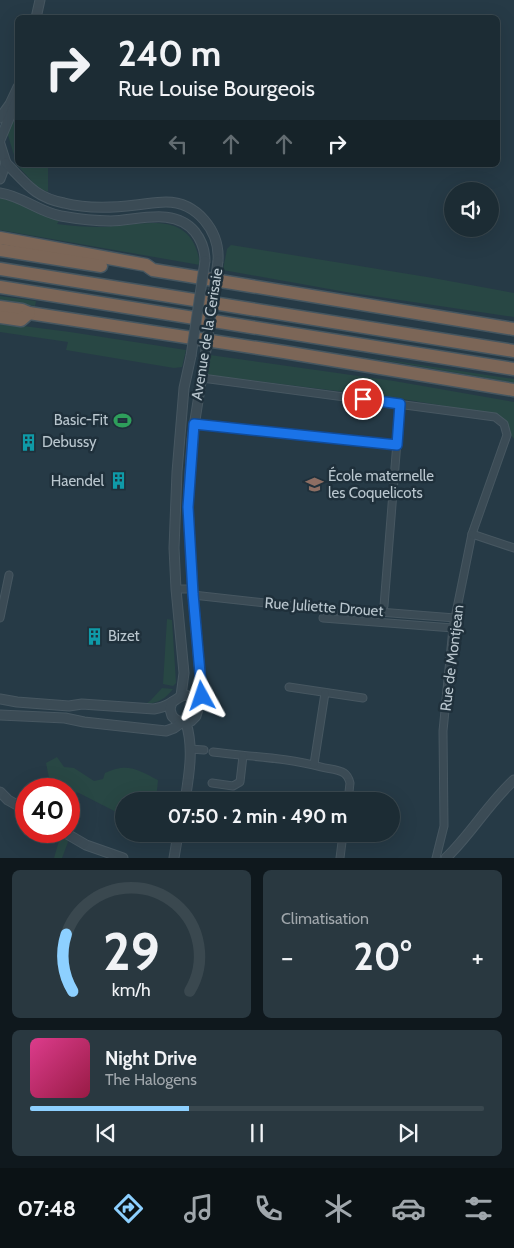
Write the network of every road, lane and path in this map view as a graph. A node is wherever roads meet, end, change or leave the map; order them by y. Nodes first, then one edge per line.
1 (40, 0) edge
2 (37, 15) edge
3 (15, 93) edge
4 (15, 104) edge
5 (0, 118) edge
6 (0, 142) edge
7 (6, 163) junction
8 (0, 179) edge
9 (0, 193) edge
10 (0, 238) edge
11 (0, 250) edge
12 (0, 269) edge
13 (153, 270) junction
14 (0, 286) edge
15 (0, 307) edge
16 (29, 314) junction
17 (0, 317) edge
18 (514, 329) edge
19 (514, 350) edge
20 (514, 369) edge
21 (202, 378) junction
22 (514, 390) edge
23 (400, 404) junction
24 (194, 424) junction
25 (397, 445) junction
26 (472, 534) junction
27 (514, 548) edge
28 (9, 575) dead end
29 (176, 589) junction
30 (193, 592) junction
31 (379, 612) junction
32 (0, 618) edge
33 (323, 618) dead end
34 (455, 618) junction
35 (453, 628) junction
36 (289, 687) dead end
37 (325, 693) junction
38 (180, 696) junction
39 (363, 698) dead end
40 (0, 699) edge
41 (172, 702) junction
42 (198, 706) junction
43 (0, 715) edge
44 (183, 723) junction
45 (190, 749) junction
46 (204, 750) dead end
47 (213, 752) dead end
48 (243, 756) junction
49 (314, 764) junction
50 (514, 780) edge
51 (212, 783) dead end
52 (0, 792) edge
53 (186, 792) edge
54 (349, 792) edge
55 (15, 804) edge
56 (80, 842) edge
57 (177, 842) edge
58 (342, 842) edge
59 (122, 858) edge
60 (174, 858) edge
61 (340, 858) edge
62 (436, 858) edge
63 (446, 858) edge

1 - 2 street
3 - 5 street
4 - 6 street
6 - 7 street
7 - 8 street
7 - 21 street, Avenue de la Cerisaie, bridge
9 - 29 street, Avenue de la Cerisaie, bridge
10 - 13 highway
11 - 13 highway
12 - 19 highway
13 - 18 highway
14 - 20 highway
15 - 16 highway
16 - 17 highway
16 - 22 highway
21 - 23 street
21 - 24 street, Avenue de la Cerisaie
23 - 25 street
23 - 26 street, Rue de Montjean
24 - 25 street
24 - 30 street, Avenue de la Cerisaie
25 - 31 street
26 - 27 street
26 - 34 street, Rue de Montjean
28 - 32 street
29 - 30 street, Rue Juliette Drouet
29 - 38 street, Avenue de la Cerisaie
30 - 31 street, Rue Juliette Drouet
30 - 42 street, Avenue de la Cerisaie
31 - 34 street, Rue Juliette Drouet
33 - 35 street
34 - 35 street, Rue de Montjean
35 - 62 street, Rue de Montjean
36 - 37 street
37 - 39 street
37 - 49 street
38 - 41 street
38 - 42 street
40 - 41 street
41 - 44 street
42 - 44 street
43 - 44 street
44 - 45 street
45 - 46 street
45 - 53 street
47 - 48 street
48 - 49 street
48 - 51 street
49 - 54 street
50 - 63 street
52 - 55 street
56 - 59 street
57 - 60 street
58 - 61 street

